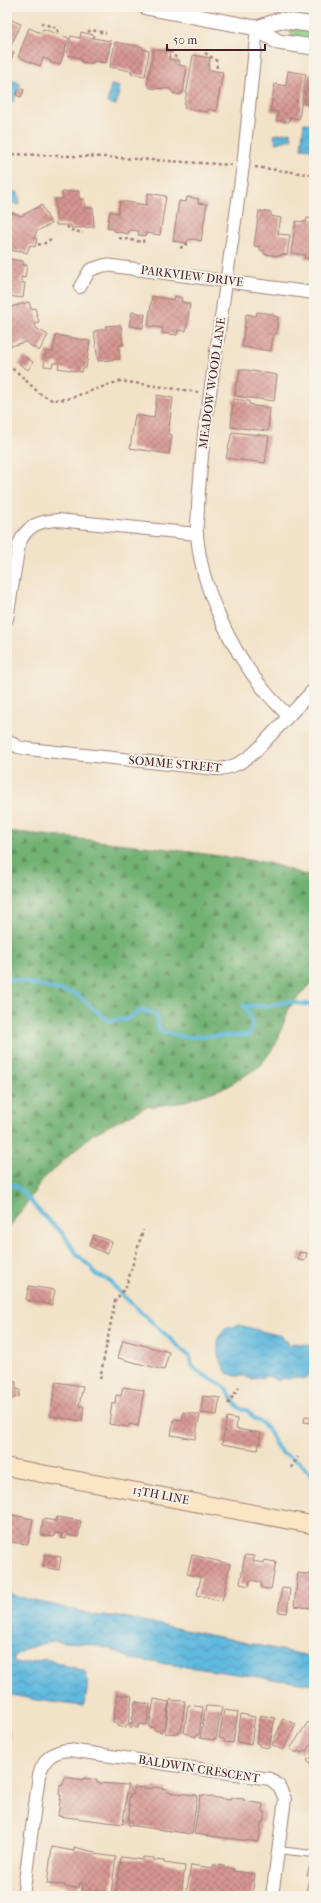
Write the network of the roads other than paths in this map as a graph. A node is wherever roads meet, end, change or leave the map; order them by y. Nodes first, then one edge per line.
1 (146, 7) edge
2 (314, 25) edge
3 (257, 28) junction
4 (314, 47) edge
5 (227, 280) junction
6 (80, 287) dead end
7 (314, 293) edge
8 (197, 534) junction
9 (7, 619) edge
10 (314, 689) edge
11 (288, 716) junction
12 (7, 740) edge
13 (7, 1467) edge
14 (314, 1525) edge
15 (278, 1850) junction
16 (314, 1854) edge
17 (23, 1896) edge
18 (272, 1896) edge

1 - 3 street
2 - 3 street
3 - 4 street
3 - 5 street, MEADOW WOOD LANE
5 - 6 street, PARKVIEW DRIVE
5 - 7 street, PARKVIEW DRIVE
5 - 8 street, MEADOW WOOD LANE
8 - 9 street
8 - 11 street, MEADOW WOOD LANE
10 - 11 street, SOMME STREET
11 - 12 street, SOMME STREET
13 - 14 main road, 13TH LINE
15 - 16 lane
15 - 17 street, BALDWIN CRESCENT
15 - 18 street, BALDWIN CRESCENT

